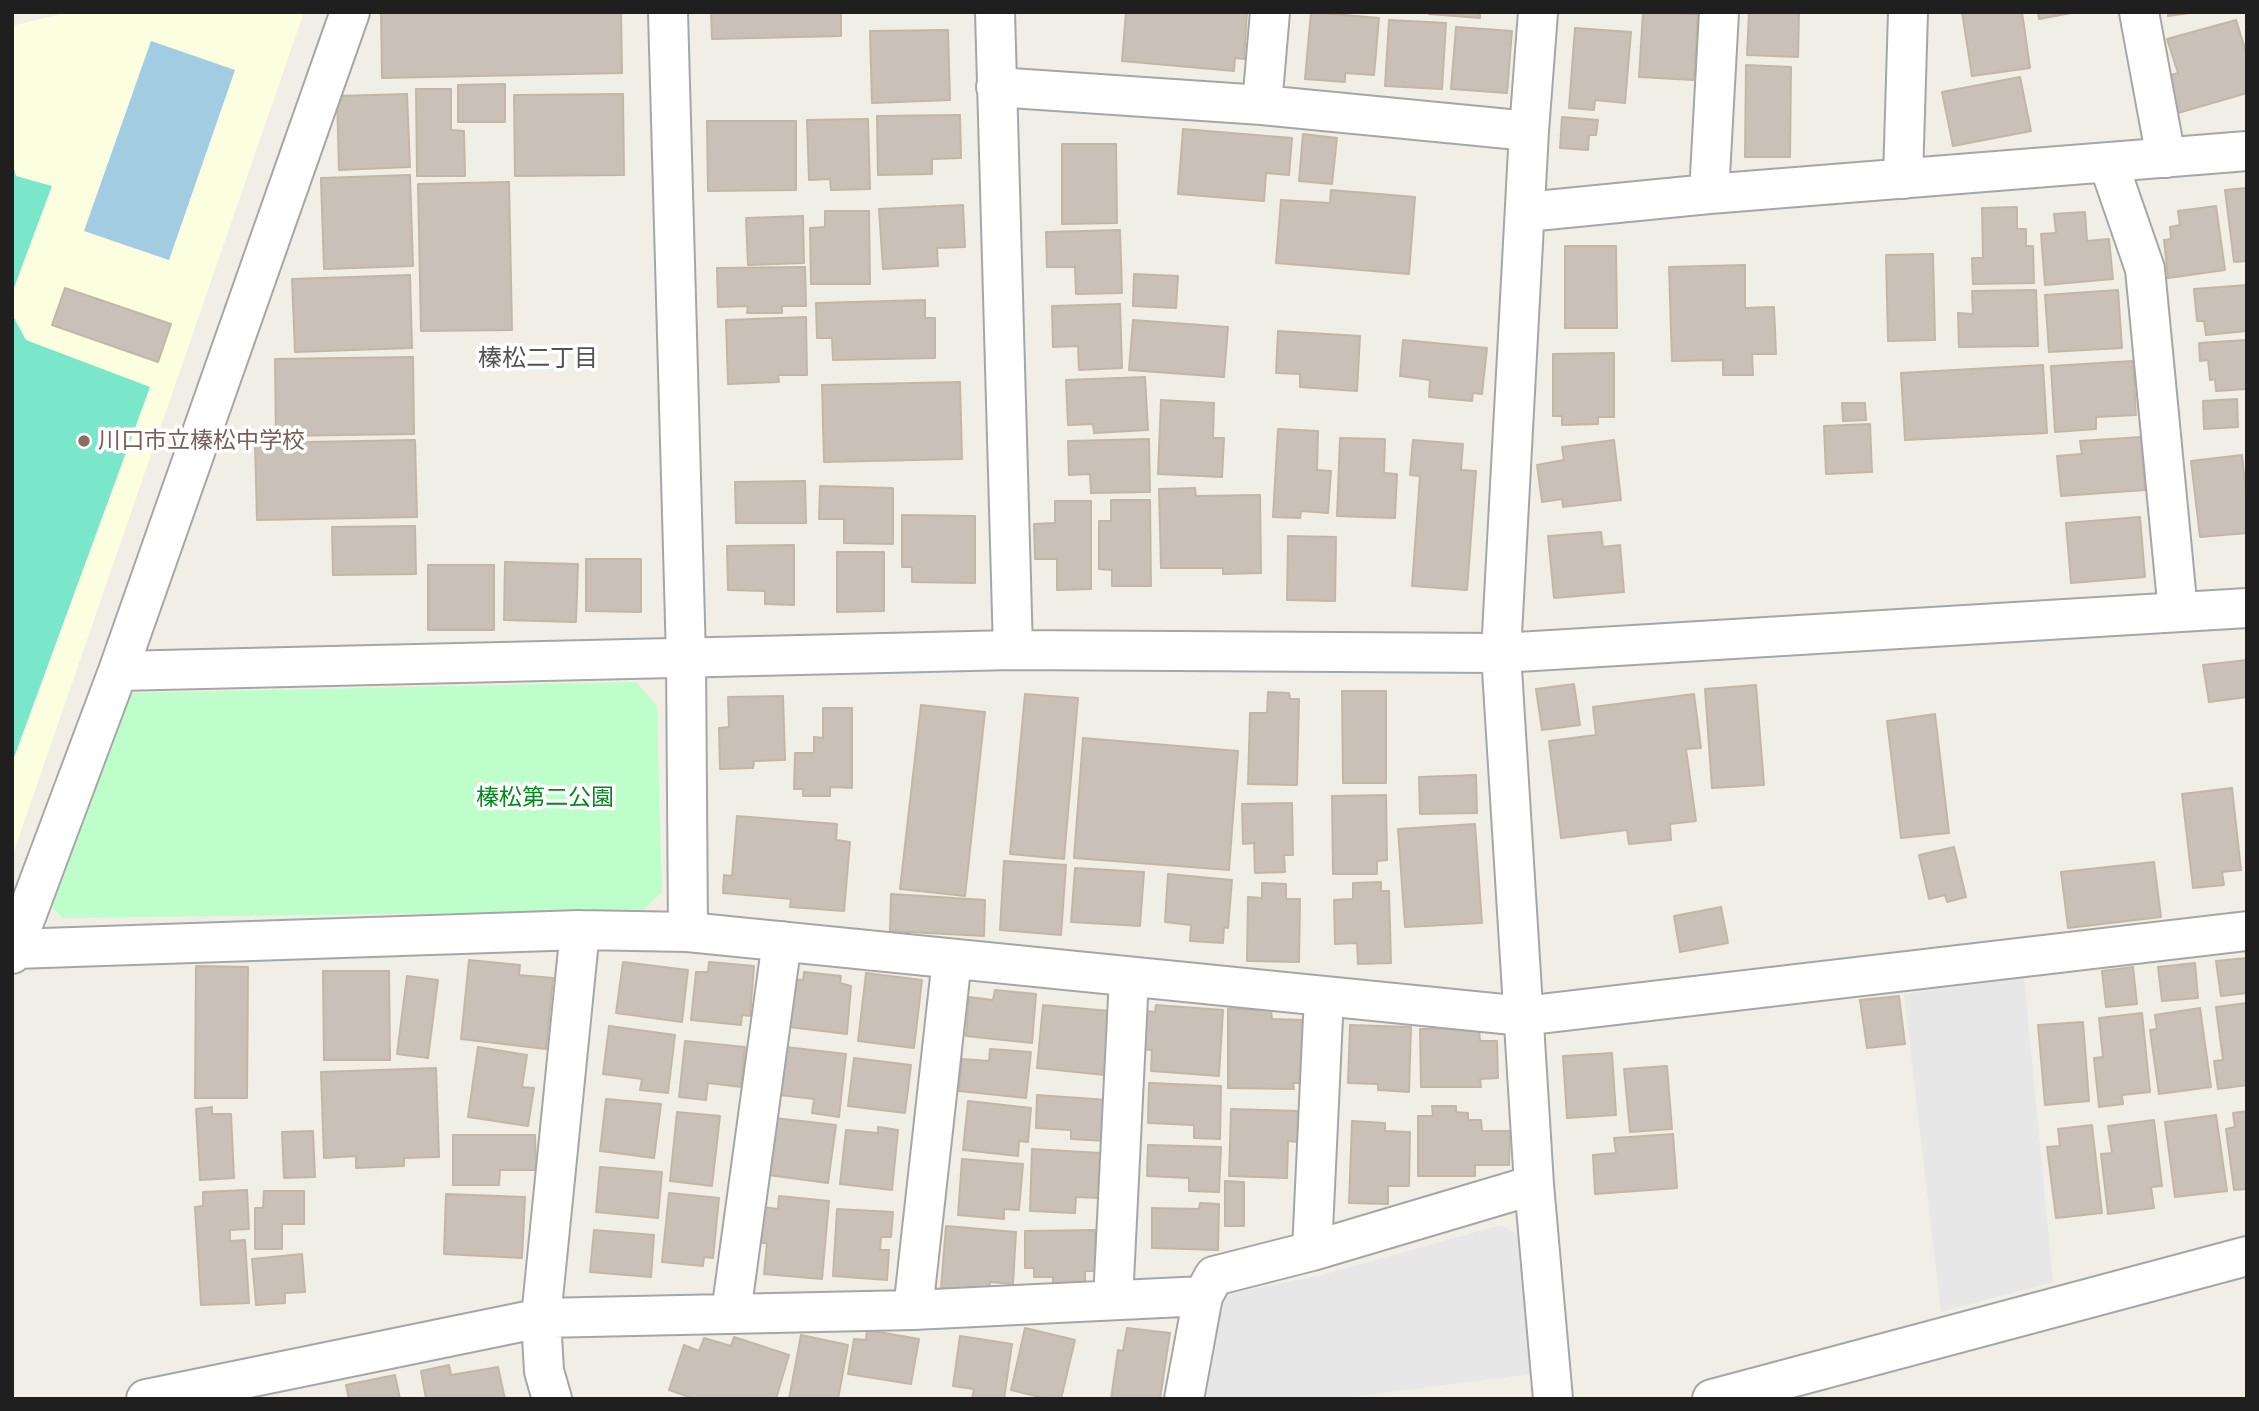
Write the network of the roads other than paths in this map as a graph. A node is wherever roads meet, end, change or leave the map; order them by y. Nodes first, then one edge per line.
1 (350, 12) edge
2 (668, 12) edge
3 (995, 12) edge
4 (1270, 12) edge
5 (1538, 12) edge
6 (1719, 12) edge
7 (1908, 12) edge
8 (2138, 12) edge
9 (996, 87) junction
10 (1262, 105) junction
11 (1529, 131) junction
12 (2247, 151) edge
13 (2166, 158) junction
14 (2108, 162) junction
15 (1903, 179) junction
16 (1709, 194) junction
17 (1525, 212) junction
18 (2247, 608) edge
19 (2178, 612) junction
20 (1013, 650) junction
21 (1501, 653) junction
22 (686, 657) junction
23 (118, 671) junction
24 (580, 930) junction
25 (2247, 931) edge
26 (688, 932) junction
27 (782, 942) junction
28 (13, 951) edge
29 (952, 959) junction
30 (1129, 977) junction
31 (1324, 996) junction
32 (1523, 1016) junction
33 (1534, 1185) junction
34 (1312, 1251) junction
35 (2247, 1256) edge
36 (1203, 1296) junction
37 (1114, 1300) junction
38 (913, 1310) junction
39 (731, 1313) junction
40 (541, 1318) junction
41 (1717, 1398) edge
42 (146, 1399) edge
43 (552, 1399) edge
44 (1184, 1399) edge
45 (1553, 1399) edge

1 - 23 street
2 - 22 street
3 - 9 street
4 - 10 street
5 - 11 street
6 - 16 street
7 - 15 street
8 - 13 street
9 - 10 street
9 - 20 street
10 - 11 street
11 - 17 street
12 - 13 street
13 - 14 street
14 - 15 street
14 - 19 street
15 - 16 street
16 - 17 street
17 - 21 street
18 - 19 street
19 - 21 street
20 - 21 street
20 - 22 street
21 - 32 street
22 - 23 street
22 - 26 street
23 - 28 street
24 - 26 street
24 - 28 street
24 - 40 street
25 - 32 street
26 - 27 street
27 - 29 street
27 - 39 street
29 - 30 street
29 - 38 street
30 - 31 street
30 - 37 street
31 - 32 street
31 - 34 street
32 - 33 street
33 - 34 street
33 - 45 street
34 - 36 street
35 - 41 street
36 - 37 street
36 - 44 street
37 - 38 street
38 - 39 street
39 - 40 street
40 - 42 street
40 - 43 street

